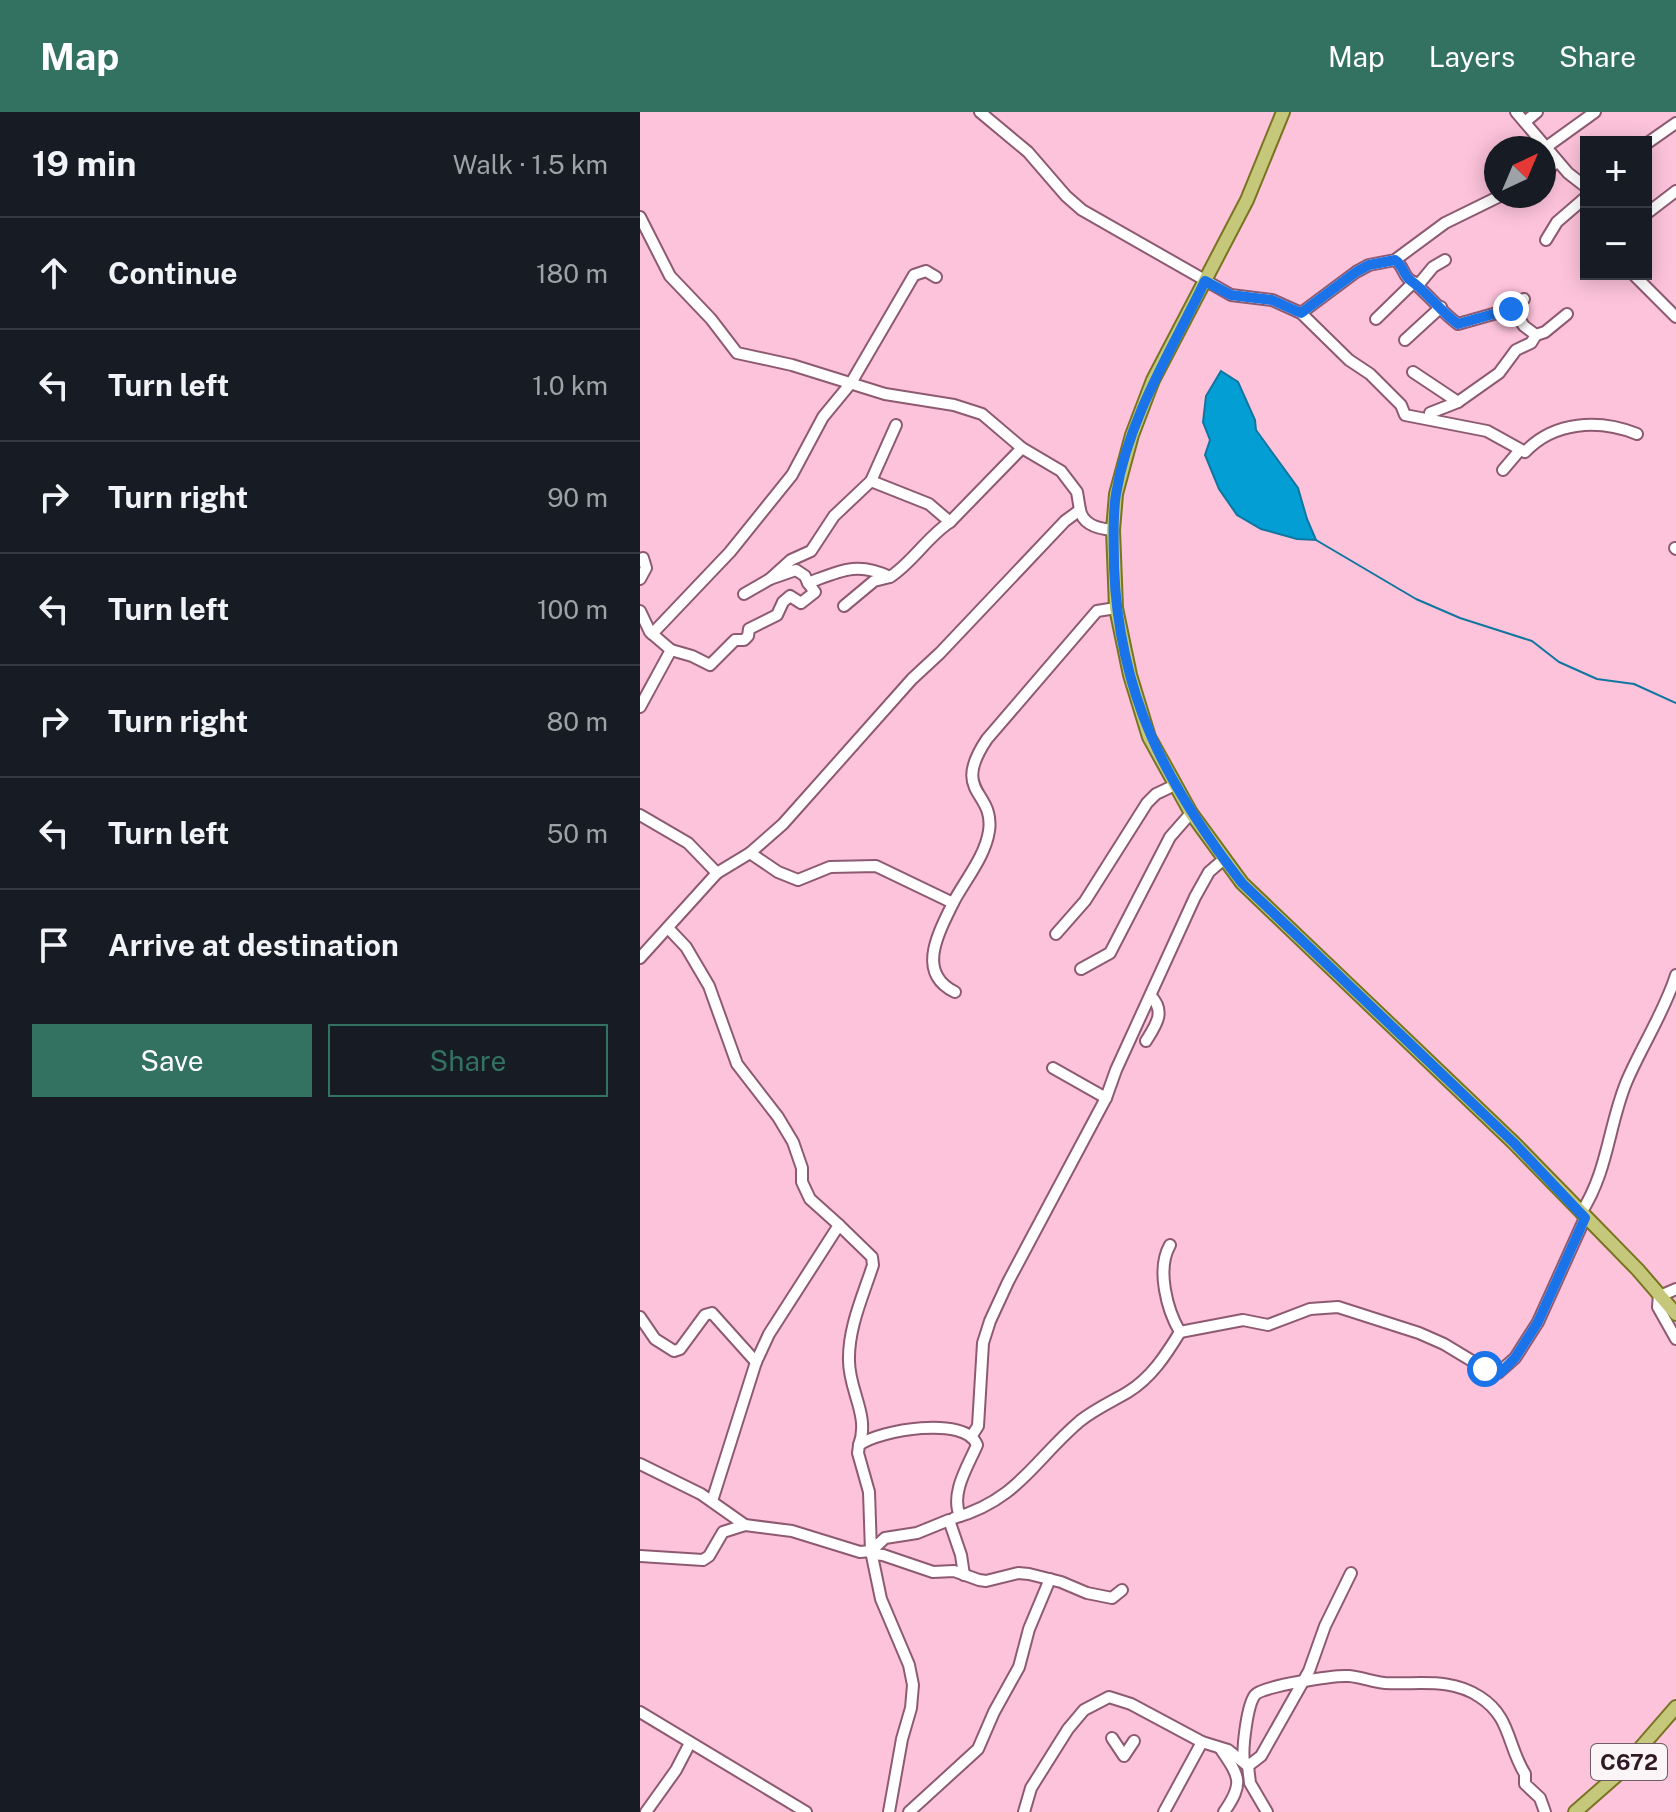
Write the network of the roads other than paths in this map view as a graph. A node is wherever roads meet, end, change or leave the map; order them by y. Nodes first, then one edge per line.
1 (980, 112) edge
2 (1283, 112) edge
3 (1516, 112) edge
4 (1537, 112) edge
5 (1595, 112) edge
6 (1525, 122) junction
7 (1676, 123) edge
8 (1536, 136) edge
9 (1556, 140) edge
10 (1652, 140) edge
11 (1557, 161) edge
12 (1580, 182) edge
13 (1676, 191) edge
14 (1580, 202) edge
15 (1484, 204) edge
16 (1652, 209) edge
17 (640, 217) edge
18 (1546, 240) dead end
19 (1395, 260) junction
20 (1445, 260) dead end
21 (936, 277) dead end
22 (1639, 280) edge
23 (1205, 281) junction
24 (1416, 283) junction
25 (1524, 299) dead end
26 (1441, 307) junction
27 (1512, 308) junction
28 (1301, 313) junction
29 (1567, 314) dead end
30 (1676, 317) edge
31 (1376, 319) dead end
32 (1536, 335) junction
33 (1405, 340) dead end
34 (1413, 372) dead end
35 (851, 383) junction
36 (1458, 402) junction
37 (1430, 413) dead end
38 (896, 425) dead end
39 (1637, 434) dead end
40 (1022, 448) junction
41 (1520, 450) junction
42 (1503, 470) dead end
43 (871, 481) junction
44 (1080, 510) junction
45 (950, 522) junction
46 (1113, 530) junction
47 (643, 558) dead end
48 (890, 577) junction
49 (640, 579) edge
50 (770, 579) junction
51 (808, 583) junction
52 (744, 594) dead end
53 (844, 606) dead end
54 (1116, 608) junction
55 (640, 611) edge
56 (652, 634) junction
57 (671, 650) junction
58 (640, 707) edge
59 (1175, 785) junction
60 (1191, 813) junction
61 (640, 815) edge
62 (750, 853) junction
63 (1224, 859) junction
64 (717, 873) junction
65 (953, 903) junction
66 (668, 928) junction
67 (1056, 934) dead end
68 (640, 958) edge
69 (1081, 969) dead end
70 (1676, 975) edge
71 (955, 992) dead end
72 (1151, 996) junction
73 (1146, 1041) dead end
74 (1053, 1068) dead end
75 (1106, 1098) junction
76 (1583, 1216) junction
77 (839, 1225) junction
78 (1170, 1245) dead end
79 (1676, 1289) edge
80 (1659, 1295) junction
81 (1676, 1314) edge
82 (640, 1317) edge
83 (1180, 1332) junction
84 (1676, 1339) edge
85 (756, 1362) junction
86 (971, 1437) junction
87 (859, 1445) junction
88 (640, 1464) edge
89 (712, 1501) junction
90 (960, 1516) junction
91 (949, 1520) junction
92 (745, 1525) junction
93 (871, 1553) junction
94 (640, 1556) edge
95 (1351, 1573) dead end
96 (964, 1575) junction
97 (1050, 1579) junction
98 (1122, 1590) dead end
99 (1302, 1683) junction
100 (1676, 1707) edge
101 (640, 1712) edge
102 (1112, 1738) dead end
103 (1134, 1741) dead end
104 (1202, 1742) junction
105 (690, 1743) junction
106 (1220, 1748) junction
107 (1246, 1764) junction
108 (1028, 1810) edge
109 (646, 1812) edge
110 (806, 1812) edge
111 (889, 1812) edge
112 (909, 1812) edge
113 (1164, 1812) edge
114 (1224, 1812) edge
115 (1267, 1812) edge
116 (1545, 1812) edge
117 (1575, 1812) edge

1 - 23 street
2 - 23 main road
3 - 6 street
4 - 6 street
5 - 9 street
6 - 8 street
7 - 10 street
11 - 12 street
13 - 16 street
14 - 18 street
15 - 19 street
17 - 35 street
19 - 24 street
19 - 28 street
20 - 24 street
21 - 35 street
22 - 30 street
23 - 28 street
23 - 46 main road
24 - 26 street
24 - 31 street
25 - 27 street
26 - 27 street
26 - 33 street
27 - 32 street
28 - 41 street
29 - 32 street
32 - 36 street
34 - 36 street
35 - 40 street
35 - 56 street
36 - 37 street
38 - 43 street
39 - 41 street
40 - 44 street
40 - 45 street
41 - 42 street
43 - 45 street
43 - 50 street
44 - 46 street
44 - 62 street
45 - 48 street
46 - 54 main road
47 - 49 street
48 - 51 street
48 - 53 street
50 - 51 street
50 - 52 street
51 - 57 street
54 - 59 main road
54 - 65 street
55 - 56 street
56 - 57 street
57 - 58 street
59 - 60 main road
59 - 67 street
60 - 63 main road
60 - 69 street
61 - 64 street
62 - 64 street
62 - 65 street
63 - 72 street
63 - 76 main road
64 - 66 street
65 - 71 street
66 - 68 street
66 - 77 street
70 - 76 street
72 - 73 street
72 - 75 street
74 - 75 street
75 - 86 street
76 - 80 main road
76 - 83 street
77 - 85 street
77 - 87 street
78 - 83 street
79 - 80 street
80 - 81 main road
80 - 84 street
82 - 85 street
83 - 90 street
85 - 89 street
86 - 87 street
86 - 90 street
87 - 93 street
88 - 89 street
89 - 92 street
90 - 91 street
91 - 93 street
91 - 96 street
92 - 93 street
92 - 94 street
93 - 96 street
93 - 111 street
95 - 99 street
96 - 97 street
97 - 98 street
97 - 112 street
99 - 107 street
99 - 107 street
99 - 116 street
100 - 117 main road, C672
101 - 105 street
102 - 103 street
104 - 106 street
104 - 108 street
104 - 113 street
105 - 109 street
105 - 110 street
106 - 107 street
106 - 114 street
107 - 115 street

